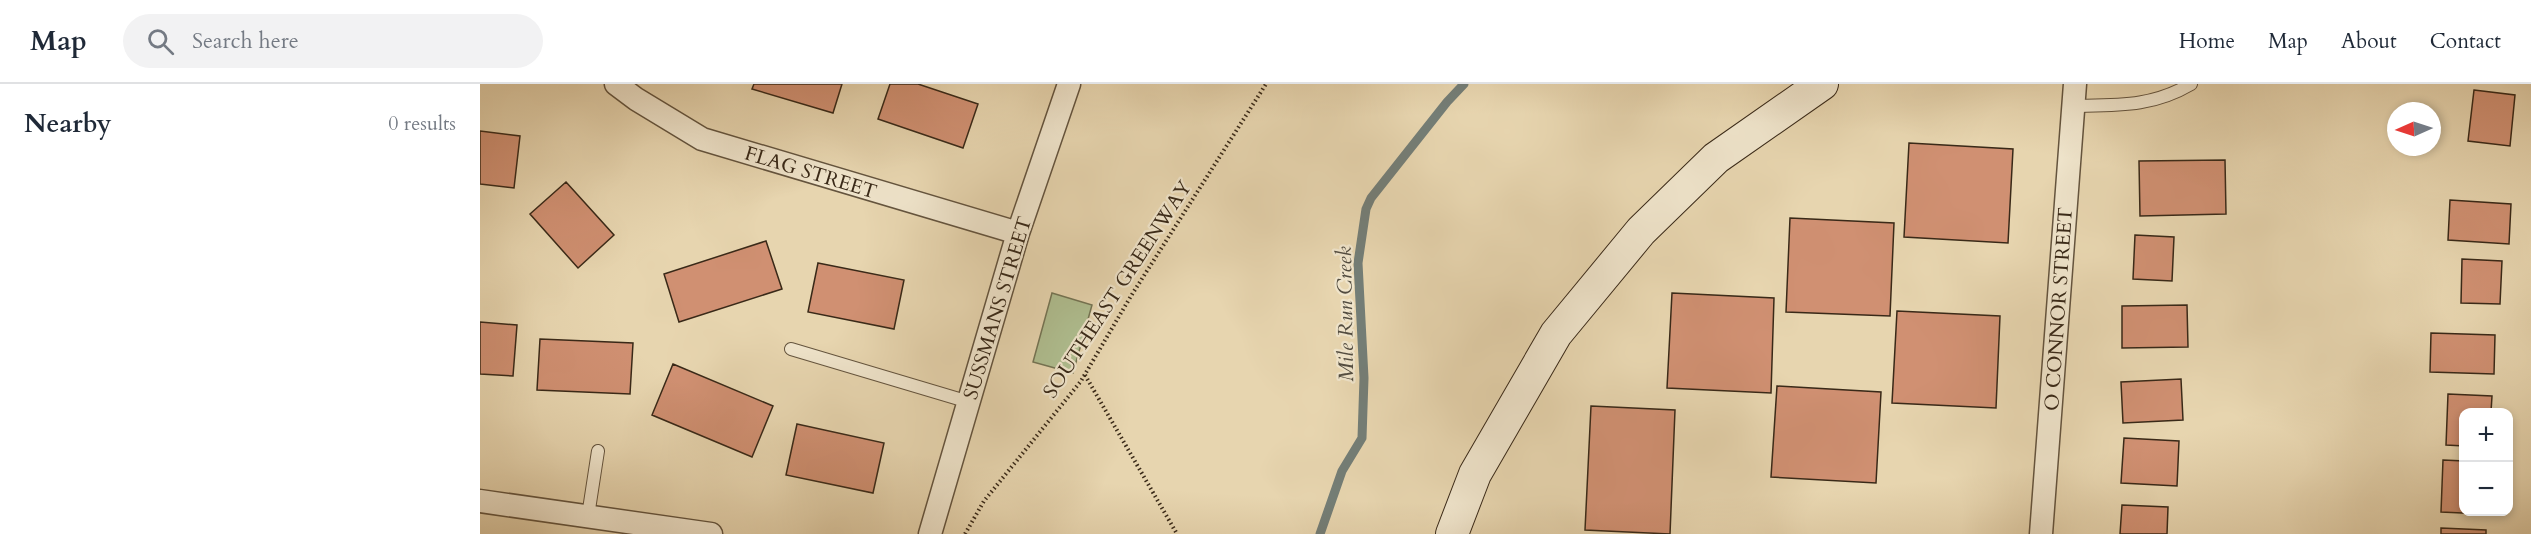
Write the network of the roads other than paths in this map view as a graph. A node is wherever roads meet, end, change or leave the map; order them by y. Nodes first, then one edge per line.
1 (616, 84) edge
2 (1069, 84) edge
3 (1822, 84) edge
4 (2191, 84) edge
5 (640, 92) edge
6 (2074, 95) edge
7 (1018, 233) junction
8 (791, 349) dead end
9 (969, 402) junction
10 (598, 451) dead end
11 (480, 501) edge
12 (588, 516) junction
13 (702, 533) edge
14 (930, 534) edge
15 (1452, 534) edge
16 (2041, 534) edge

1 - 5 street, FLAG STREET
2 - 7 street, SUSSMANS STREET
3 - 15 main road
4 - 6 lane
5 - 7 street, FLAG STREET
6 - 16 street, O CONNOR STREET
7 - 9 street, SUSSMANS STREET
8 - 9 lane
9 - 14 street, SUSSMANS STREET
10 - 12 lane
11 - 12 street
12 - 13 street

